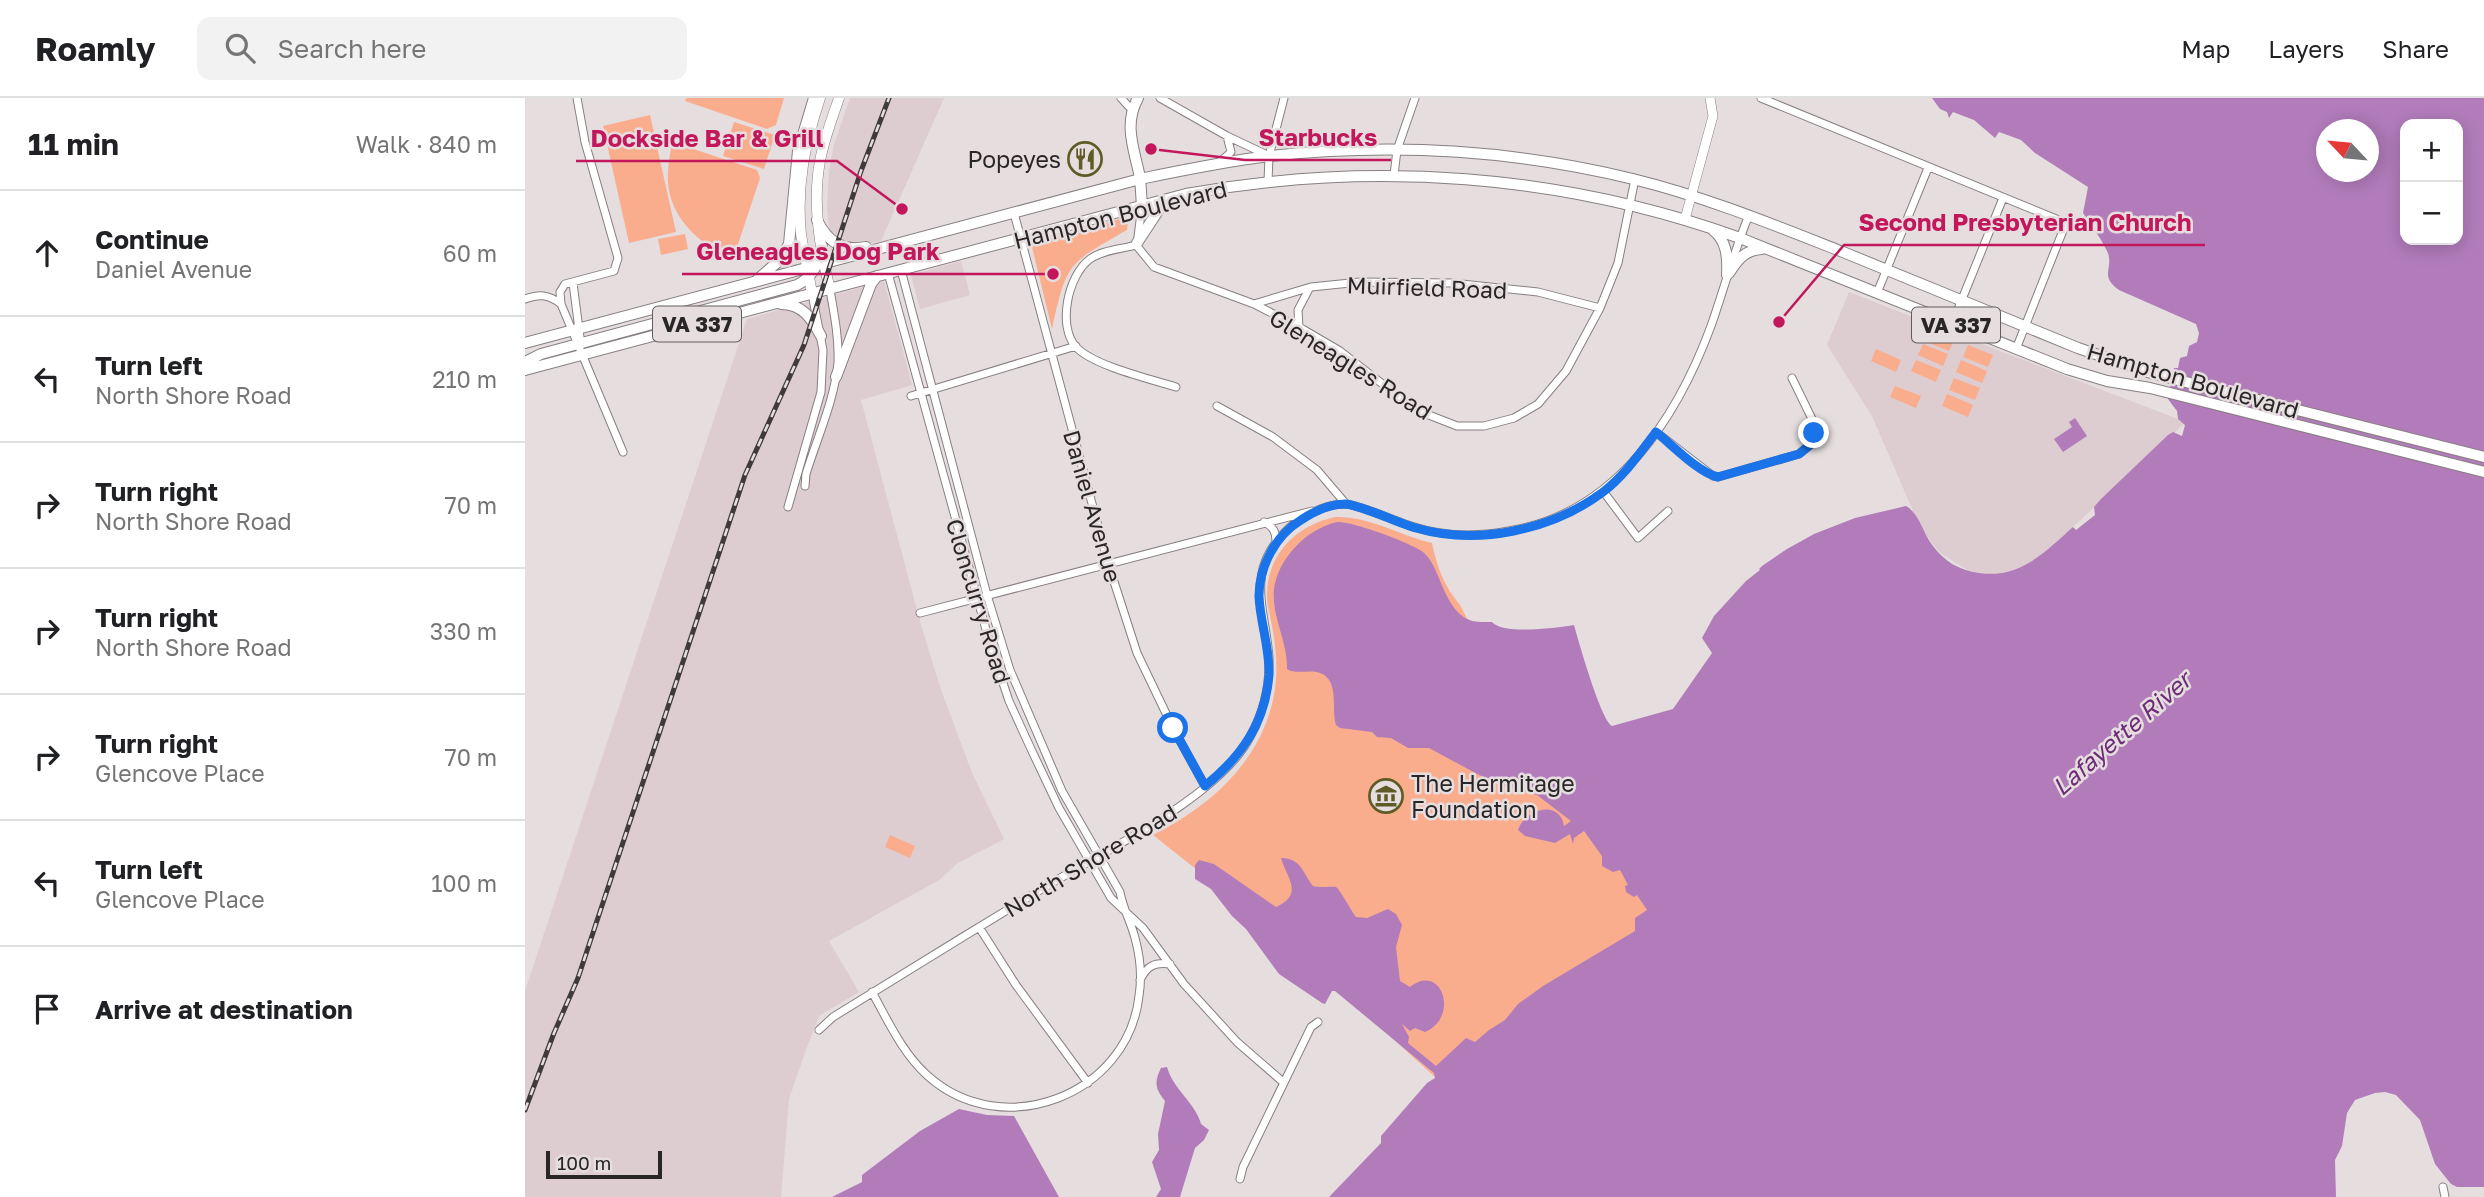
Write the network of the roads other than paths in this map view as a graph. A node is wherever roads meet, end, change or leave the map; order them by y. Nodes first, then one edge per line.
1 (577, 98) edge
2 (814, 98) edge
3 (820, 98) edge
4 (839, 98) edge
5 (1121, 98) edge
6 (1138, 98) edge
7 (1160, 98) edge
8 (1285, 98) edge
9 (1415, 98) edge
10 (1710, 98) edge
11 (1761, 98) edge
12 (1132, 110) junction
13 (1227, 136) junction
14 (1397, 150) junction
15 (1269, 156) junction
16 (1217, 164) junction
17 (1928, 167) junction
18 (1394, 175) junction
19 (1140, 179) junction
20 (1635, 179) junction
21 (1268, 182) junction
22 (1692, 195) junction
23 (1172, 198) junction
24 (2003, 198) junction
25 (1630, 204) junction
26 (1142, 205) junction
27 (1014, 213) junction
28 (1749, 215) junction
29 (1685, 219) junction
30 (817, 220) junction
31 (971, 225) junction
32 (1707, 227) junction
33 (1021, 237) junction
34 (1739, 238) junction
35 (1136, 244) junction
36 (822, 246) joint
37 (1767, 249) junction
38 (814, 269) junction
39 (901, 270) junction
40 (1887, 270) junction
41 (888, 273) junction
42 (1727, 275) junction
43 (877, 276) junction
44 (573, 283) junction
45 (751, 283) junction
46 (1311, 287) junction
47 (830, 290) junction
48 (1877, 293) junction
49 (812, 294) junction
50 (525, 299) edge
51 (1962, 300) junction
52 (561, 304) junction
53 (1254, 304) junction
54 (771, 305) junction
55 (1600, 308) junction
56 (1952, 324) junction
57 (1299, 327) junction
58 (2026, 327) junction
59 (575, 330) junction
60 (821, 336) junction
61 (525, 343) edge
62 (579, 343) junction
63 (1076, 346) junction
64 (2016, 349) junction
65 (1051, 354) junction
66 (582, 355) junction
67 (525, 362) edge
68 (525, 370) edge
69 (836, 377) junction
70 (1793, 378) dead end
71 (1176, 387) dead end
72 (933, 390) junction
73 (920, 394) junction
74 (911, 396) dead end
75 (1217, 406) dead end
76 (1656, 432) junction
77 (623, 452) dead end
78 (2484, 457) edge
79 (2484, 472) edge
80 (805, 485) dead end
81 (1603, 491) junction
82 (1346, 504) junction
83 (788, 507) dead end
84 (1320, 509) junction
85 (1668, 511) dead end
86 (1264, 522) junction
87 (1276, 543) junction
88 (1108, 563) junction
89 (987, 595) junction
90 (976, 598) junction
91 (920, 613) dead end
92 (1205, 786) junction
93 (1098, 856) junction
94 (1089, 861) junction
95 (1122, 906) junction
96 (979, 927) junction
97 (1170, 964) junction
98 (1140, 981) junction
99 (872, 992) junction
100 (1318, 1022) dead end
101 (819, 1030) dead end
102 (1283, 1082) junction
103 (1088, 1083) junction
104 (1240, 1179) dead end
105 (2444, 1187) dead end
106 (2445, 1197) edge

1 - 44 street
2 - 45 main road
3 - 38 main road
4 - 30 main road
5 - 12 street
6 - 12 main road
7 - 13 street
8 - 15 street
9 - 14 street
10 - 22 street
11 - 17 street
12 - 19 main road
13 - 15 street
13 - 16 street
14 - 15 main road, Hampton Boulevard / VA 337
14 - 18 street
14 - 20 main road, Hampton Boulevard / VA 337
15 - 16 main road, Hampton Boulevard / VA 337
15 - 21 street
16 - 19 main road, Hampton Boulevard / VA 337
17 - 24 street
17 - 40 street
18 - 21 main road, Hampton Boulevard / VA 337
18 - 25 main road, Hampton Boulevard / VA 337
19 - 26 main road
19 - 27 main road, Hampton Boulevard / VA 337
20 - 22 main road, Hampton Boulevard / VA 337
20 - 25 street, Gleneagles Road
21 - 23 main road, Hampton Boulevard / VA 337
22 - 28 main road, Hampton Boulevard / VA 337
22 - 29 street
23 - 26 main road, Hampton Boulevard / VA 337
23 - 35 main road
24 - 51 street
24 - 58 street
25 - 29 main road, Hampton Boulevard / VA 337
25 - 55 street, Gleneagles Road
26 - 33 main road, Hampton Boulevard / VA 337
26 - 35 street
27 - 31 main road, Hampton Boulevard / VA 337
27 - 33 street, Daniel Avenue
28 - 34 street, North Shore Road
28 - 40 main road, Hampton Boulevard / VA 337
29 - 32 main road, Hampton Boulevard / VA 337
30 - 31 main road
30 - 36 main road
31 - 38 main road, Hampton Boulevard / VA 337
32 - 34 main road, Hampton Boulevard / VA 337
32 - 42 main road
33 - 39 main road, Hampton Boulevard / VA 337
33 - 65 street, Daniel Avenue
34 - 37 main road, Hampton Boulevard / VA 337
34 - 42 street, North Shore Road
35 - 53 street, Gleneagles Road
35 - 63 street
36 - 38 main road
37 - 42 main road
37 - 48 main road, Hampton Boulevard / VA 337
38 - 45 main road, Hampton Boulevard / VA 337
38 - 47 main road
38 - 49 main road
38 - 62 main road
39 - 41 main road, Hampton Boulevard / VA 337
39 - 72 street, Cloncurry Road
40 - 48 street
40 - 51 main road, Hampton Boulevard / VA 337
41 - 43 main road, Hampton Boulevard / VA 337
41 - 73 street, Cloncurry Road
42 - 76 street, North Shore Road
43 - 47 main road, Hampton Boulevard / VA 337
43 - 69 main road
44 - 52 street
44 - 59 street
45 - 59 main road, Hampton Boulevard / VA 337
46 - 53 street, Muirfield Road
46 - 55 street, Muirfield Road
46 - 57 street
47 - 49 main road, Hampton Boulevard / VA 337
47 - 69 street
48 - 56 main road, Hampton Boulevard / VA 337
49 - 54 main road, Hampton Boulevard / VA 337
49 - 60 street
50 - 52 street
51 - 56 street
51 - 58 main road, Hampton Boulevard / VA 337
52 - 59 street
53 - 57 street, Gleneagles Road
54 - 60 main road
54 - 66 main road, Hampton Boulevard / VA 337
55 - 57 street, Gleneagles Road
56 - 64 main road, Hampton Boulevard / VA 337
58 - 64 street
58 - 78 main road, Hampton Boulevard / VA 337
59 - 61 main road, Hampton Boulevard / VA 337
59 - 62 street
60 - 83 street
62 - 66 street
62 - 67 main road
63 - 65 street
63 - 71 street
64 - 79 main road, Hampton Boulevard / VA 337
65 - 72 street
65 - 88 street, Daniel Avenue
66 - 68 main road, Hampton Boulevard / VA 337
66 - 77 street
69 - 80 street
70 - 76 street
72 - 73 street
72 - 89 street, Cloncurry Road
73 - 74 street
73 - 90 street, Cloncurry Road
75 - 82 street
76 - 81 street, North Shore Road
81 - 82 street, North Shore Road
81 - 85 street
82 - 84 street, North Shore Road
84 - 86 street
84 - 87 street, North Shore Road
86 - 87 street
86 - 88 street
87 - 92 street, North Shore Road
88 - 89 street
88 - 92 street, Daniel Avenue
89 - 90 street
89 - 93 street, Cloncurry Road
90 - 91 street
90 - 94 street, Cloncurry Road
92 - 93 street, North Shore Road
93 - 94 street, North Shore Road
93 - 95 street, Cloncurry Road
94 - 95 street, Cloncurry Road
94 - 96 street, North Shore Road
95 - 97 street, Cloncurry Road
95 - 98 street
96 - 99 street, North Shore Road
96 - 103 street
97 - 98 street
97 - 102 street, Cloncurry Road
98 - 103 street
99 - 101 street, North Shore Road
99 - 103 street
100 - 102 street
102 - 104 street
105 - 106 street

